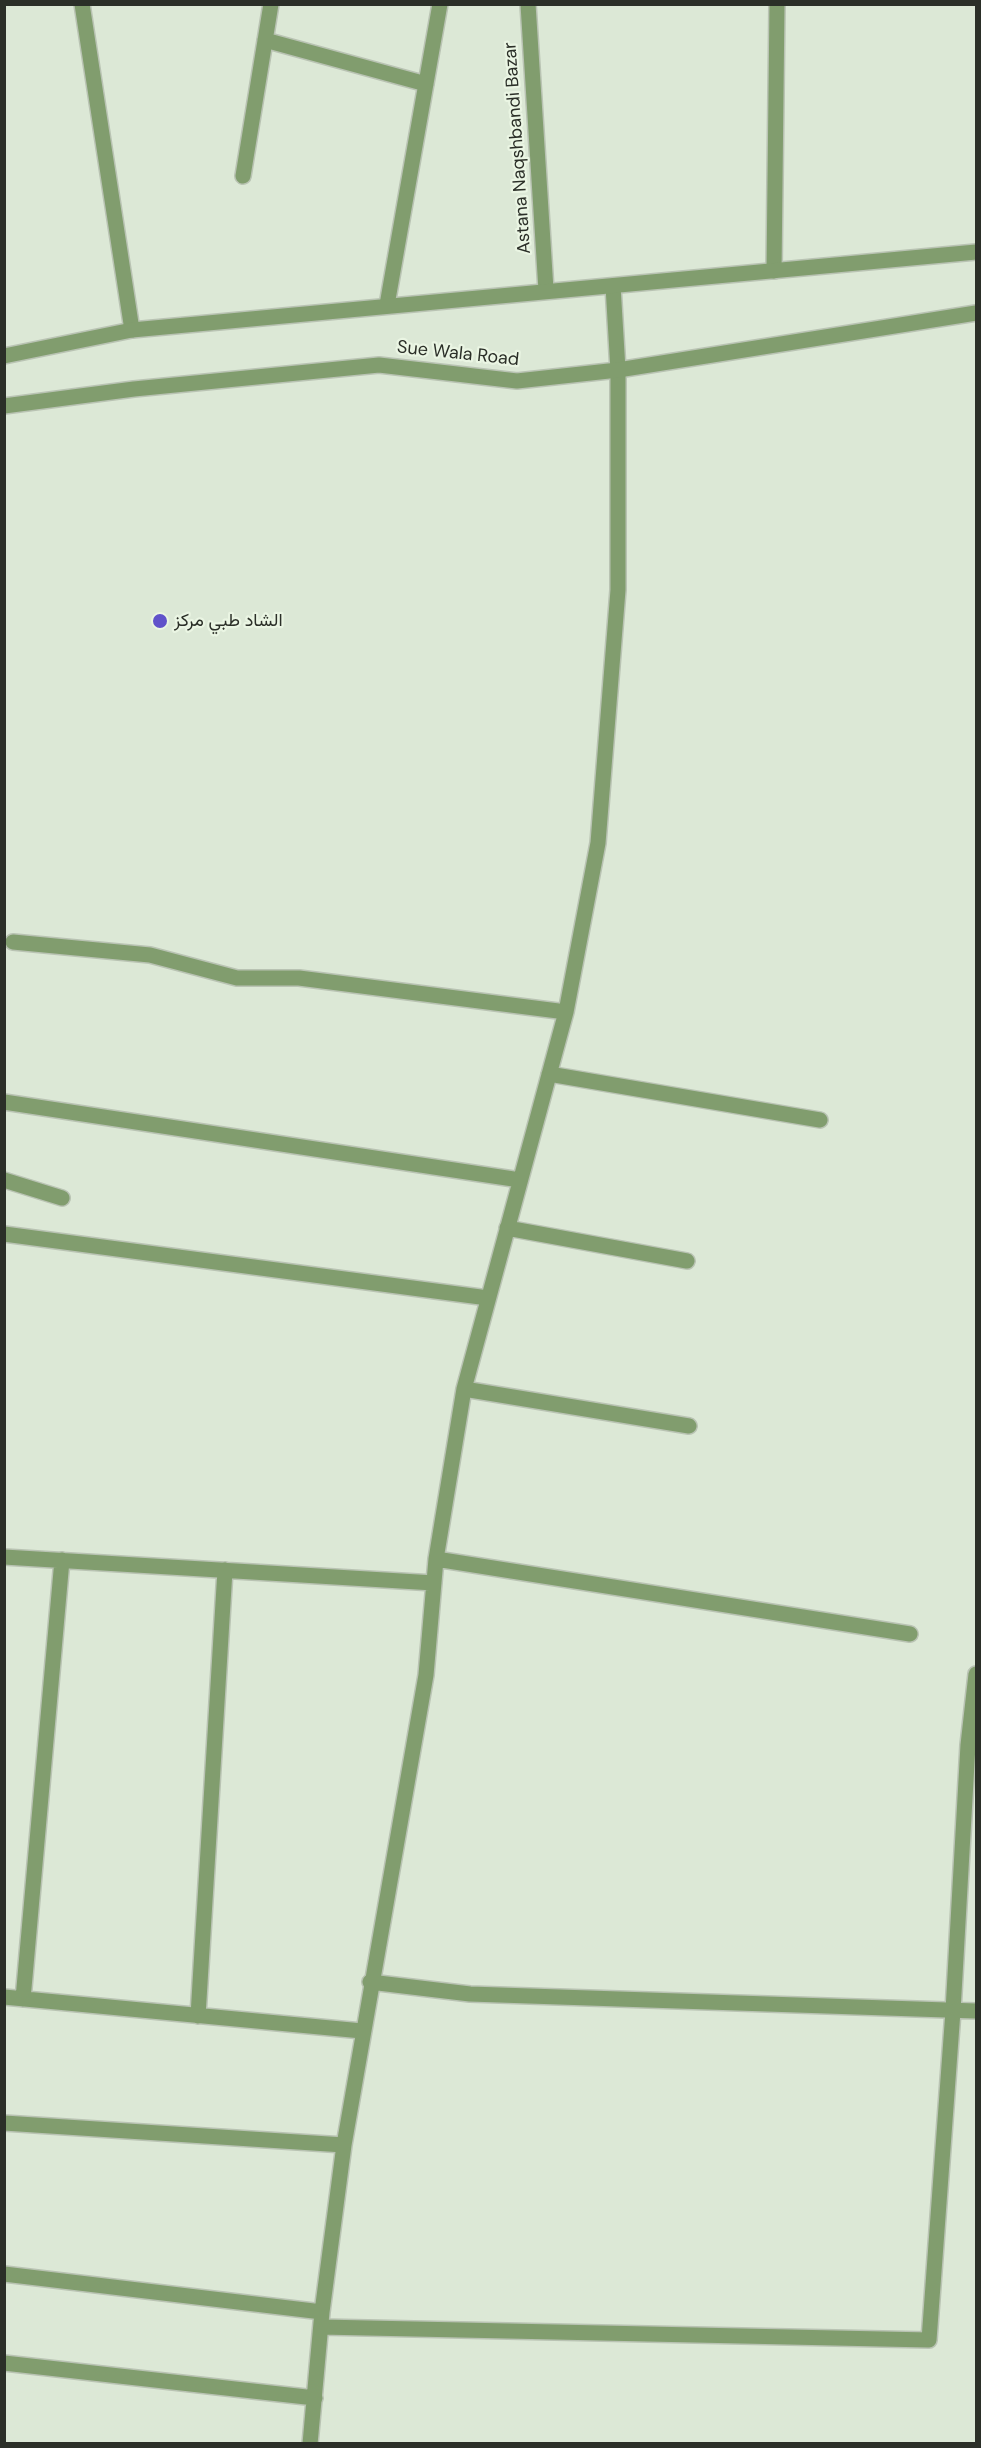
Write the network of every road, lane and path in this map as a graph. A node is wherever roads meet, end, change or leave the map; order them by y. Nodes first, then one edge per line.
1 (82, 4) edge
2 (271, 4) edge
3 (440, 4) edge
4 (528, 4) edge
5 (777, 4) edge
6 (265, 40) junction
7 (426, 84) junction
8 (243, 176) dead end
9 (976, 252) edge
10 (774, 271) junction
11 (613, 286) junction
12 (546, 290) junction
13 (387, 305) junction
14 (976, 312) edge
15 (132, 330) junction
16 (4, 356) edge
17 (618, 370) junction
18 (4, 406) edge
19 (13, 942) dead end
20 (566, 1012) junction
21 (549, 1074) junction
22 (4, 1102) edge
23 (820, 1120) dead end
24 (4, 1180) edge
25 (520, 1180) junction
26 (62, 1198) dead end
27 (507, 1228) junction
28 (4, 1234) edge
29 (687, 1260) dead end
30 (488, 1298) junction
31 (464, 1389) junction
32 (689, 1426) dead end
33 (4, 1557) edge
34 (436, 1559) junction
35 (62, 1560) junction
36 (225, 1570) junction
37 (434, 1583) junction
38 (910, 1634) dead end
39 (976, 1674) edge
40 (370, 1982) junction
41 (4, 1997) edge
42 (23, 1999) junction
43 (953, 2011) junction
44 (976, 2011) edge
45 (198, 2016) junction
46 (362, 2031) junction
47 (4, 2123) edge
48 (344, 2145) junction
49 (4, 2274) edge
50 (322, 2319) junction
51 (4, 2363) edge
52 (315, 2398) junction
53 (310, 2444) edge

1 - 15 street
2 - 6 street
3 - 7 street
4 - 12 street, Astana Naqshbandi Bazar
5 - 10 street
6 - 7 street
6 - 8 street
7 - 13 street
9 - 10 street
10 - 11 street
11 - 12 street
11 - 17 street
12 - 13 street
13 - 15 street
14 - 17 street, Sue Wala Road
15 - 16 street
17 - 18 street, Sue Wala Road
17 - 20 street
19 - 20 street
20 - 21 street
21 - 23 street
21 - 25 street
22 - 25 street
24 - 26 street
25 - 27 street
27 - 29 street
27 - 30 street
28 - 30 street
30 - 31 street
31 - 32 street
31 - 34 street
33 - 35 street
34 - 37 street
34 - 38 street
35 - 36 street
35 - 42 street
36 - 37 street
36 - 45 street
37 - 40 street
39 - 43 street
40 - 43 street
40 - 46 street
41 - 42 street
42 - 45 street
43 - 44 street
43 - 50 street
45 - 46 street
46 - 48 street
47 - 48 street
48 - 50 street
49 - 50 street
50 - 52 street
51 - 52 street
52 - 53 street

